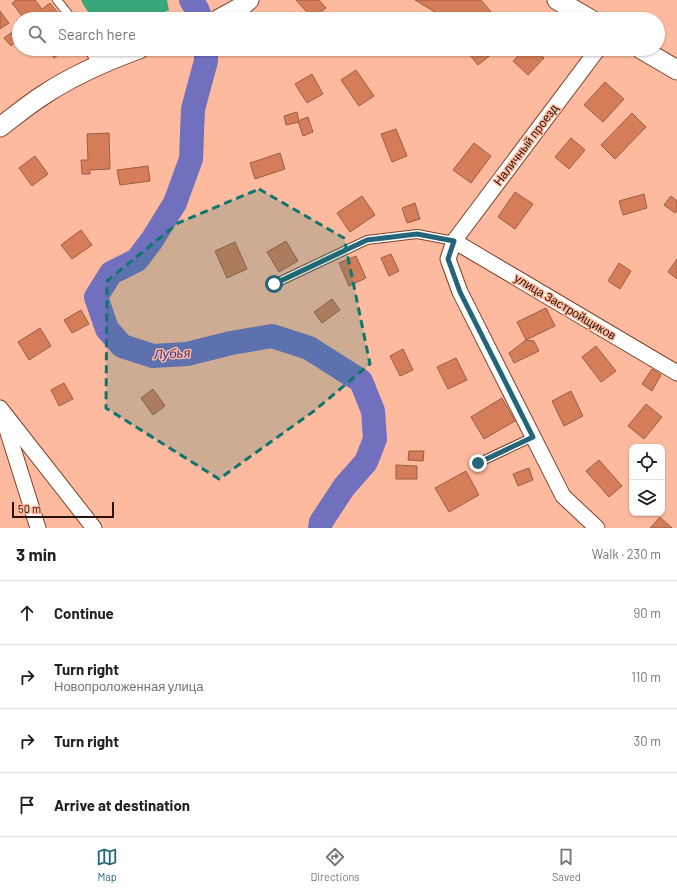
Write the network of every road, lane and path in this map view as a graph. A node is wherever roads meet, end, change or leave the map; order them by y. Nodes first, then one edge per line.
1 (57, 0) edge
2 (249, 0) edge
3 (557, 0) edge
4 (66, 12) edge
5 (232, 12) edge
6 (578, 12) edge
7 (92, 56) edge
8 (119, 56) edge
9 (593, 56) edge
10 (653, 56) edge
11 (97, 66) junction
12 (677, 70) edge
13 (0, 127) edge
14 (454, 241) junction
15 (274, 284) dead end
16 (677, 373) edge
17 (0, 409) edge
18 (533, 437) junction
19 (478, 463) dead end
20 (38, 528) edge
21 (94, 528) edge
22 (597, 528) edge

1 - 4 lane
2 - 5 street
3 - 6 street
7 - 11 lane
8 - 11 street
9 - 14 street, Наличный проезд
10 - 12 street
11 - 13 street
14 - 15 lane
14 - 16 street, улица Застройщиков
14 - 18 street
17 - 20 street
17 - 21 street
18 - 19 lane
18 - 22 street

